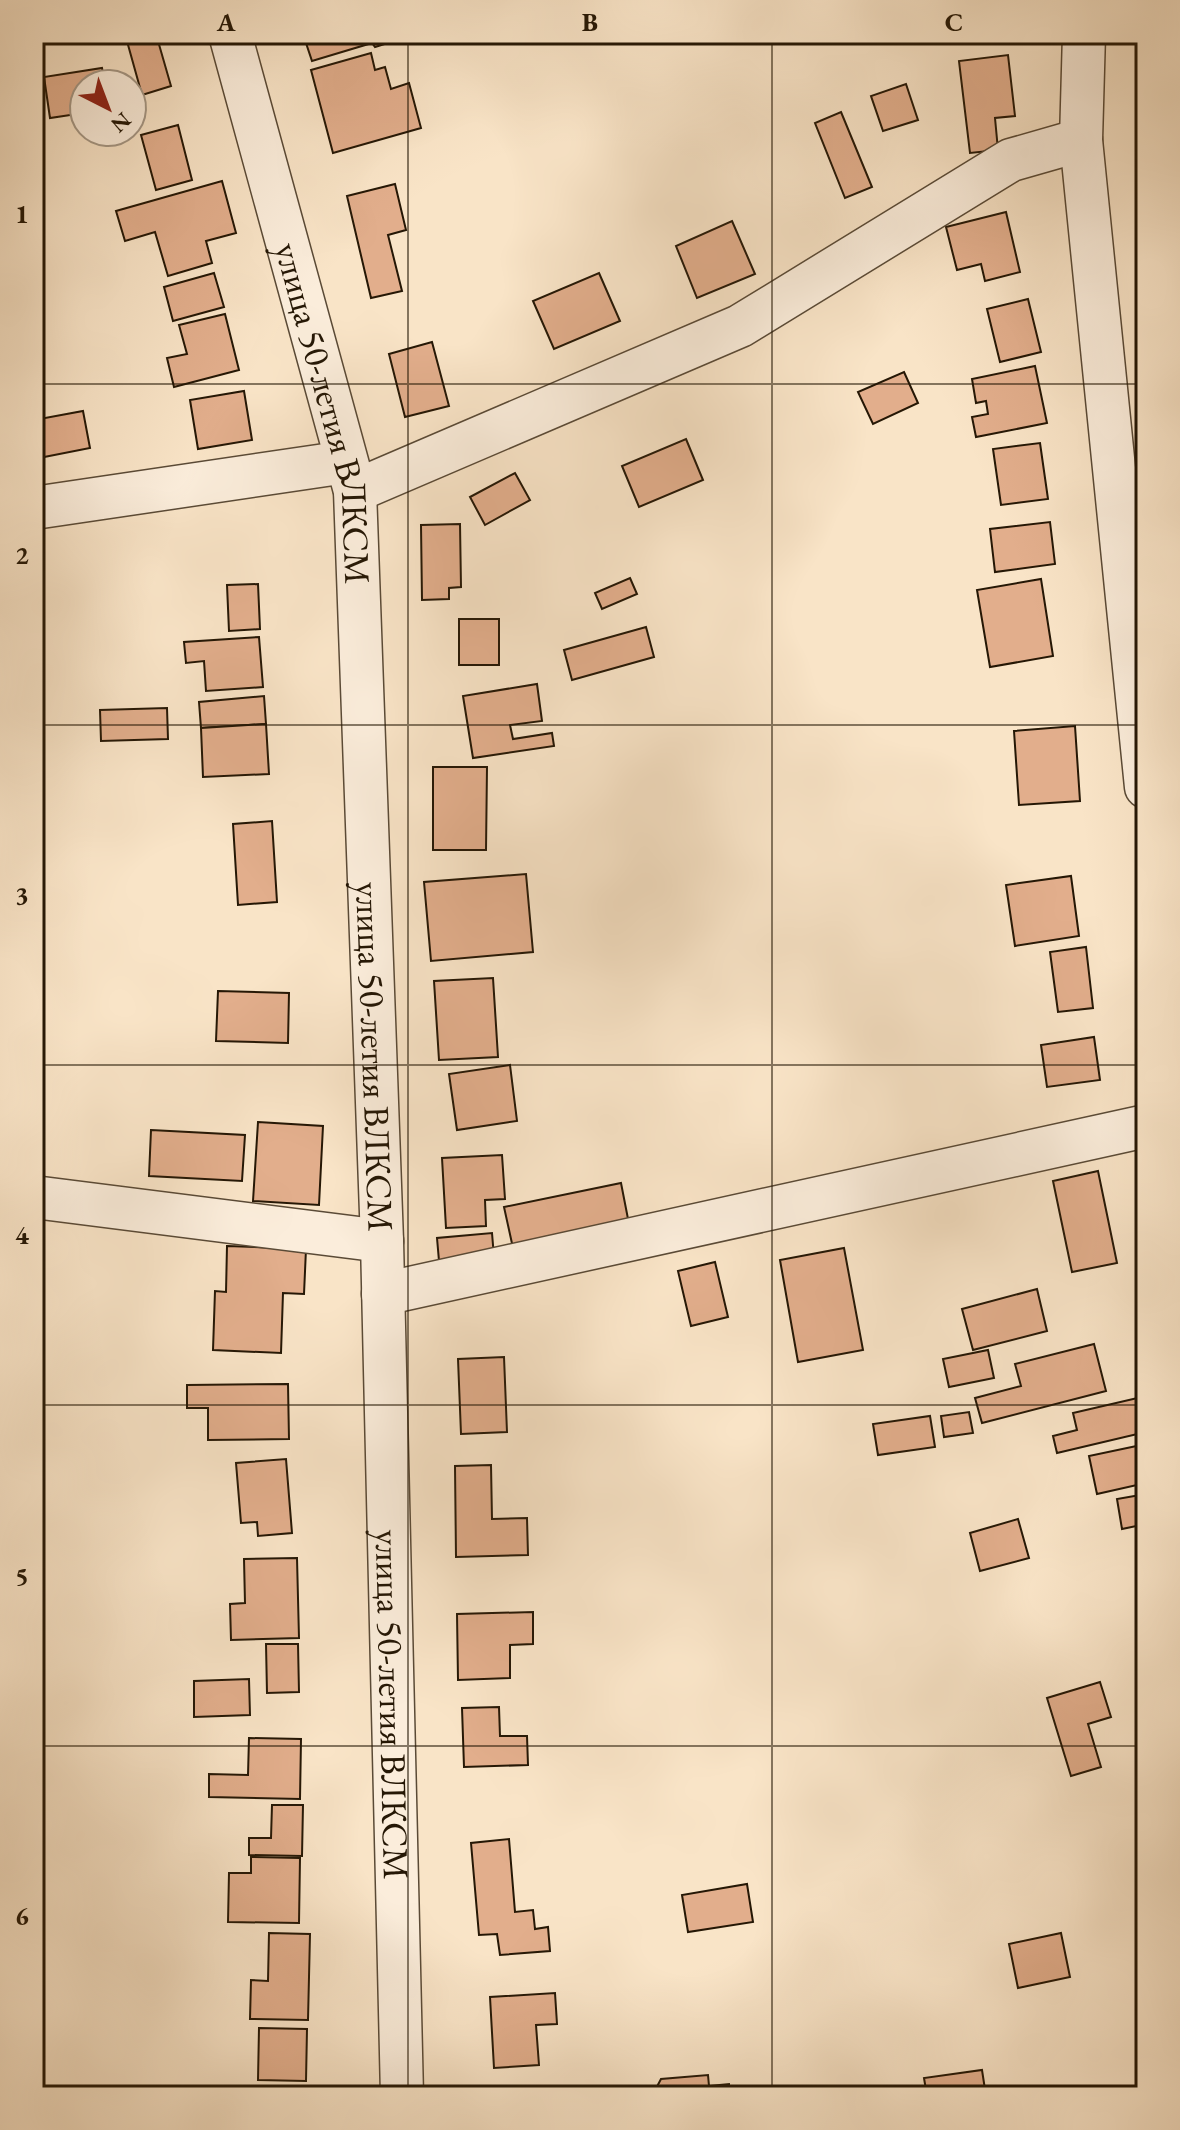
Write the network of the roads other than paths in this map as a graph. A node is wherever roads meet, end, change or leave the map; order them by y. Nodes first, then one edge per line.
1 (230, 34) edge
2 (1084, 34) edge
3 (1081, 140) junction
4 (350, 477) junction
5 (34, 508) edge
6 (1146, 787) edge
7 (1146, 1126) edge
8 (34, 1197) edge
9 (382, 1241) junction
10 (383, 1294) junction
11 (402, 2096) edge

1 - 4 street, улица 50-летия ВЛКСМ
2 - 3 street
3 - 4 street
3 - 6 street
4 - 5 street
4 - 9 street, улица 50-летия ВЛКСМ
7 - 10 street
8 - 9 street
9 - 10 street, улица 50-летия ВЛКСМ
10 - 11 street, улица 50-летия ВЛКСМ

